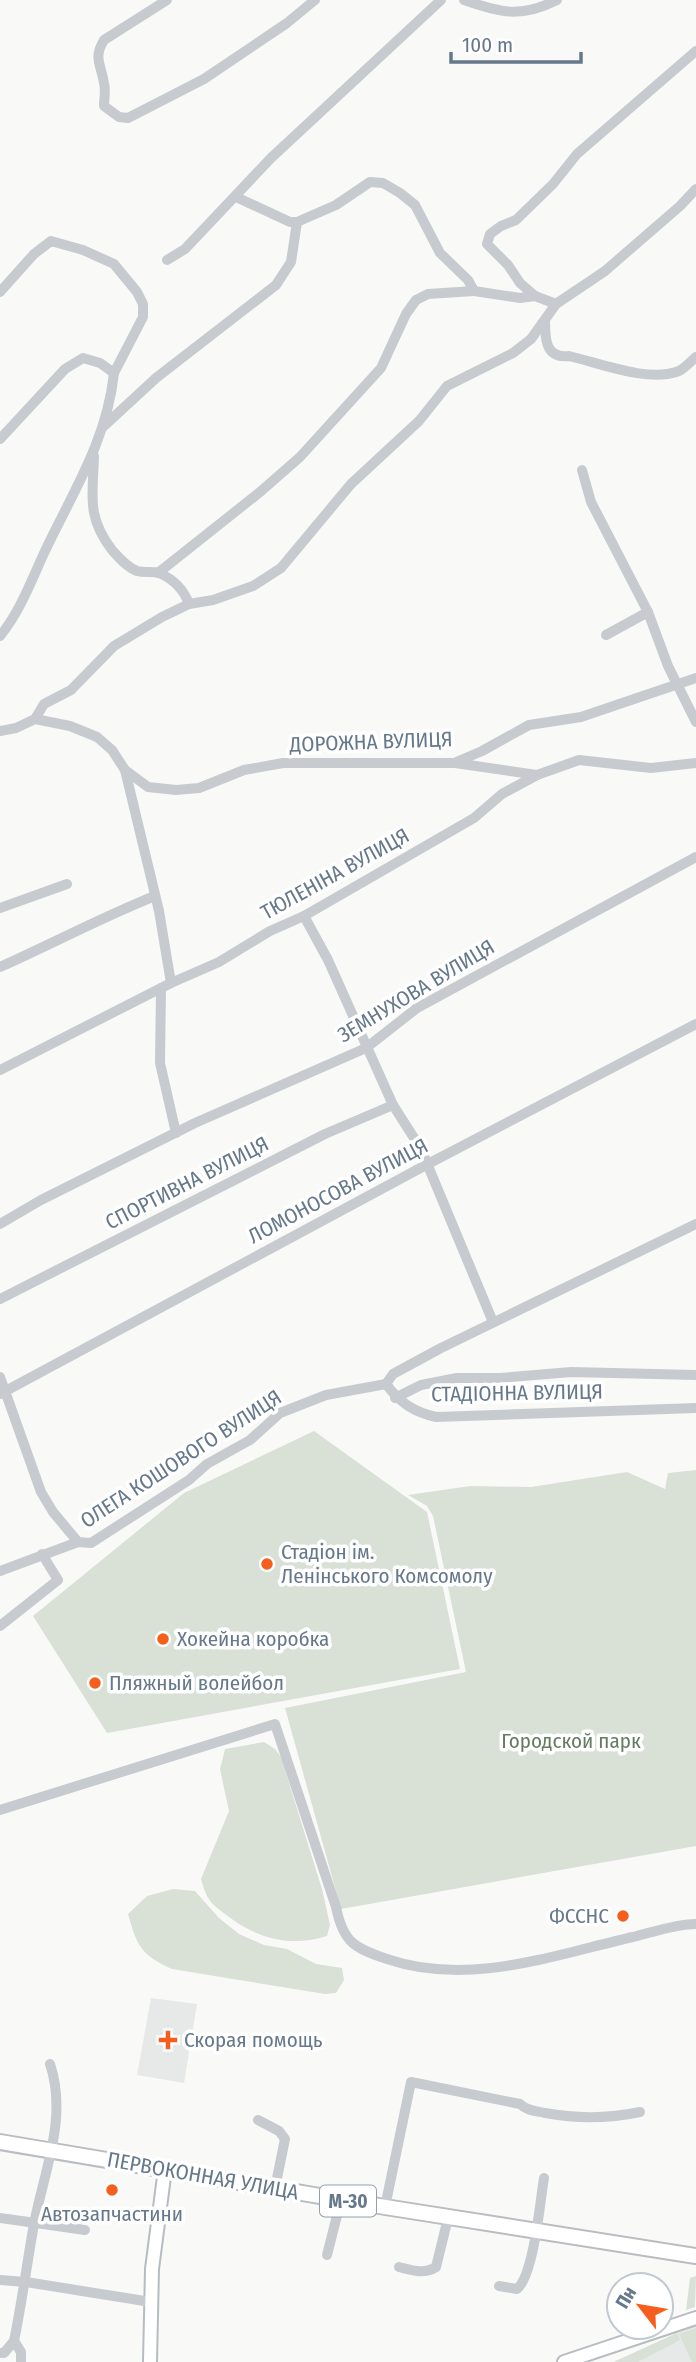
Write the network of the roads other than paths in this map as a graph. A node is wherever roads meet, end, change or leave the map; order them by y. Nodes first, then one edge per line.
1 (167, 0) edge
2 (316, 0) edge
3 (441, 0) edge
4 (464, 0) edge
5 (557, 0) edge
6 (696, 51) edge
7 (696, 189) edge
8 (236, 197) junction
9 (297, 222) junction
10 (167, 260) dead end
11 (474, 291) junction
12 (0, 292) edge
13 (535, 296) junction
14 (556, 304) junction
15 (545, 318) junction
16 (696, 357) edge
17 (114, 373) junction
18 (104, 426) junction
19 (0, 439) edge
20 (94, 451) junction
21 (582, 470) dead end
22 (158, 573) junction
23 (189, 604) junction
24 (648, 612) junction
25 (606, 635) dead end
26 (0, 636) edge
27 (696, 678) edge
28 (677, 684) junction
29 (35, 719) junction
30 (696, 722) edge
31 (0, 731) edge
32 (454, 763) junction
33 (696, 763) edge
34 (125, 770) junction
35 (537, 775) junction
36 (696, 857) edge
37 (67, 884) dead end
38 (155, 897) junction
39 (0, 908) edge
40 (304, 916) junction
41 (0, 967) edge
42 (171, 983) junction
43 (161, 988) junction
44 (696, 1024) edge
45 (366, 1048) junction
46 (0, 1070) edge
47 (393, 1105) junction
48 (176, 1133) junction
49 (426, 1165) junction
50 (0, 1224) edge
51 (696, 1224) edge
52 (0, 1299) edge
53 (493, 1322) junction
54 (696, 1375) edge
55 (0, 1377) edge
56 (386, 1384) junction
57 (3, 1392) edge
58 (396, 1398) junction
59 (696, 1408) edge
60 (78, 1542) junction
61 (42, 1555) junction
62 (0, 1571) edge
63 (0, 1626) edge
64 (0, 1810) edge
65 (696, 1924) edge
66 (50, 2064) dead end
67 (640, 2112) dead end
68 (258, 2120) dead end
69 (0, 2142) edge
70 (51, 2150) junction
71 (165, 2169) junction
72 (544, 2178) dead end
73 (275, 2188) junction
74 (341, 2200) junction
75 (385, 2207) junction
76 (0, 2218) edge
77 (448, 2218) junction
78 (34, 2223) junction
79 (85, 2230) dead end
80 (537, 2232) junction
81 (327, 2255) dead end
82 (696, 2256) edge
83 (398, 2267) dead end
84 (0, 2280) edge
85 (26, 2282) junction
86 (499, 2286) dead end
87 (151, 2302) junction
88 (696, 2318) edge
89 (14, 2342) junction
90 (0, 2353) edge
91 (572, 2361) edge
92 (21, 2362) edge
93 (149, 2362) edge

1 - 2 street
3 - 8 street
4 - 5 street
6 - 13 street
7 - 14 street
8 - 9 street
8 - 10 street
9 - 11 street
9 - 18 street
11 - 13 street
11 - 22 street
12 - 17 street
13 - 14 street
14 - 15 street
15 - 16 street
15 - 23 street
17 - 18 street
17 - 19 street
18 - 20 street
20 - 22 street
20 - 26 street
21 - 24 street
22 - 23 street
23 - 29 street
24 - 25 street
24 - 28 street
27 - 28 street, ДОРОЖНА ВУЛИЦЯ
28 - 30 street
28 - 32 street, ДОРОЖНА ВУЛИЦЯ
29 - 31 street
29 - 34 street
32 - 34 street, ДОРОЖНА ВУЛИЦЯ
32 - 35 street
33 - 35 street, ТЮЛЕНІНА ВУЛИЦЯ
34 - 38 street
35 - 40 street, ТЮЛЕНІНА ВУЛИЦЯ
36 - 45 street, ЗЕМНУХОВА ВУЛИЦЯ
37 - 39 street
38 - 41 street
38 - 42 street
40 - 42 street, ТЮЛЕНІНА ВУЛИЦЯ
40 - 45 street
42 - 43 street, ТЮЛЕНІНА ВУЛИЦЯ
43 - 46 street, ТЮЛЕНІНА ВУЛИЦЯ
43 - 48 street
44 - 49 street, ЛОМОНОСОВА ВУЛИЦЯ
45 - 47 street
45 - 48 street, ЗЕМНУХОВА ВУЛИЦЯ
47 - 49 street
47 - 52 street, СПОРТИВНА ВУЛИЦЯ
48 - 50 street, ЗЕМНУХОВА ВУЛИЦЯ
49 - 53 street
49 - 57 street, ЛОМОНОСОВА ВУЛИЦЯ
51 - 53 street, ОЛЕГА КОШОВОГО ВУЛИЦЯ
53 - 56 street, ОЛЕГА КОШОВОГО ВУЛИЦЯ
54 - 58 street, СТАДІОННА ВУЛИЦЯ
55 - 57 street
56 - 58 street
56 - 60 street, ОЛЕГА КОШОВОГО ВУЛИЦЯ
57 - 60 street
58 - 59 street, СТАДІОННА ВУЛИЦЯ
60 - 61 street, ОЛЕГА КОШОВОГО ВУЛИЦЯ
61 - 62 street, ОЛЕГА КОШОВОГО ВУЛИЦЯ
61 - 63 street
64 - 65 street
66 - 70 street
67 - 75 street
68 - 73 street
69 - 70 highway, ПЕРВОКОННАЯ УЛИЦА / М-30
70 - 71 highway, ПЕРВОКОННАЯ УЛИЦА / М-30
70 - 78 street
71 - 73 highway, ПЕРВОКОННАЯ УЛИЦА / М-30
71 - 87 main road
72 - 80 street
73 - 74 highway, ПЕРВОКОННАЯ УЛИЦА / М-30
74 - 75 highway, ПЕРВОКОННАЯ УЛИЦА / М-30
74 - 81 street
75 - 77 highway, ПЕРВОКОННАЯ УЛИЦА / М-30
76 - 78 street
77 - 80 highway, ПЕРВОКОННАЯ УЛИЦА / М-30
77 - 83 street
78 - 79 street
78 - 85 street
80 - 82 highway, ПЕРВОКОННАЯ УЛИЦА / М-30
80 - 86 street
84 - 85 street
85 - 87 street
85 - 89 street
87 - 93 main road
88 - 91 main road
89 - 90 street
89 - 92 street

